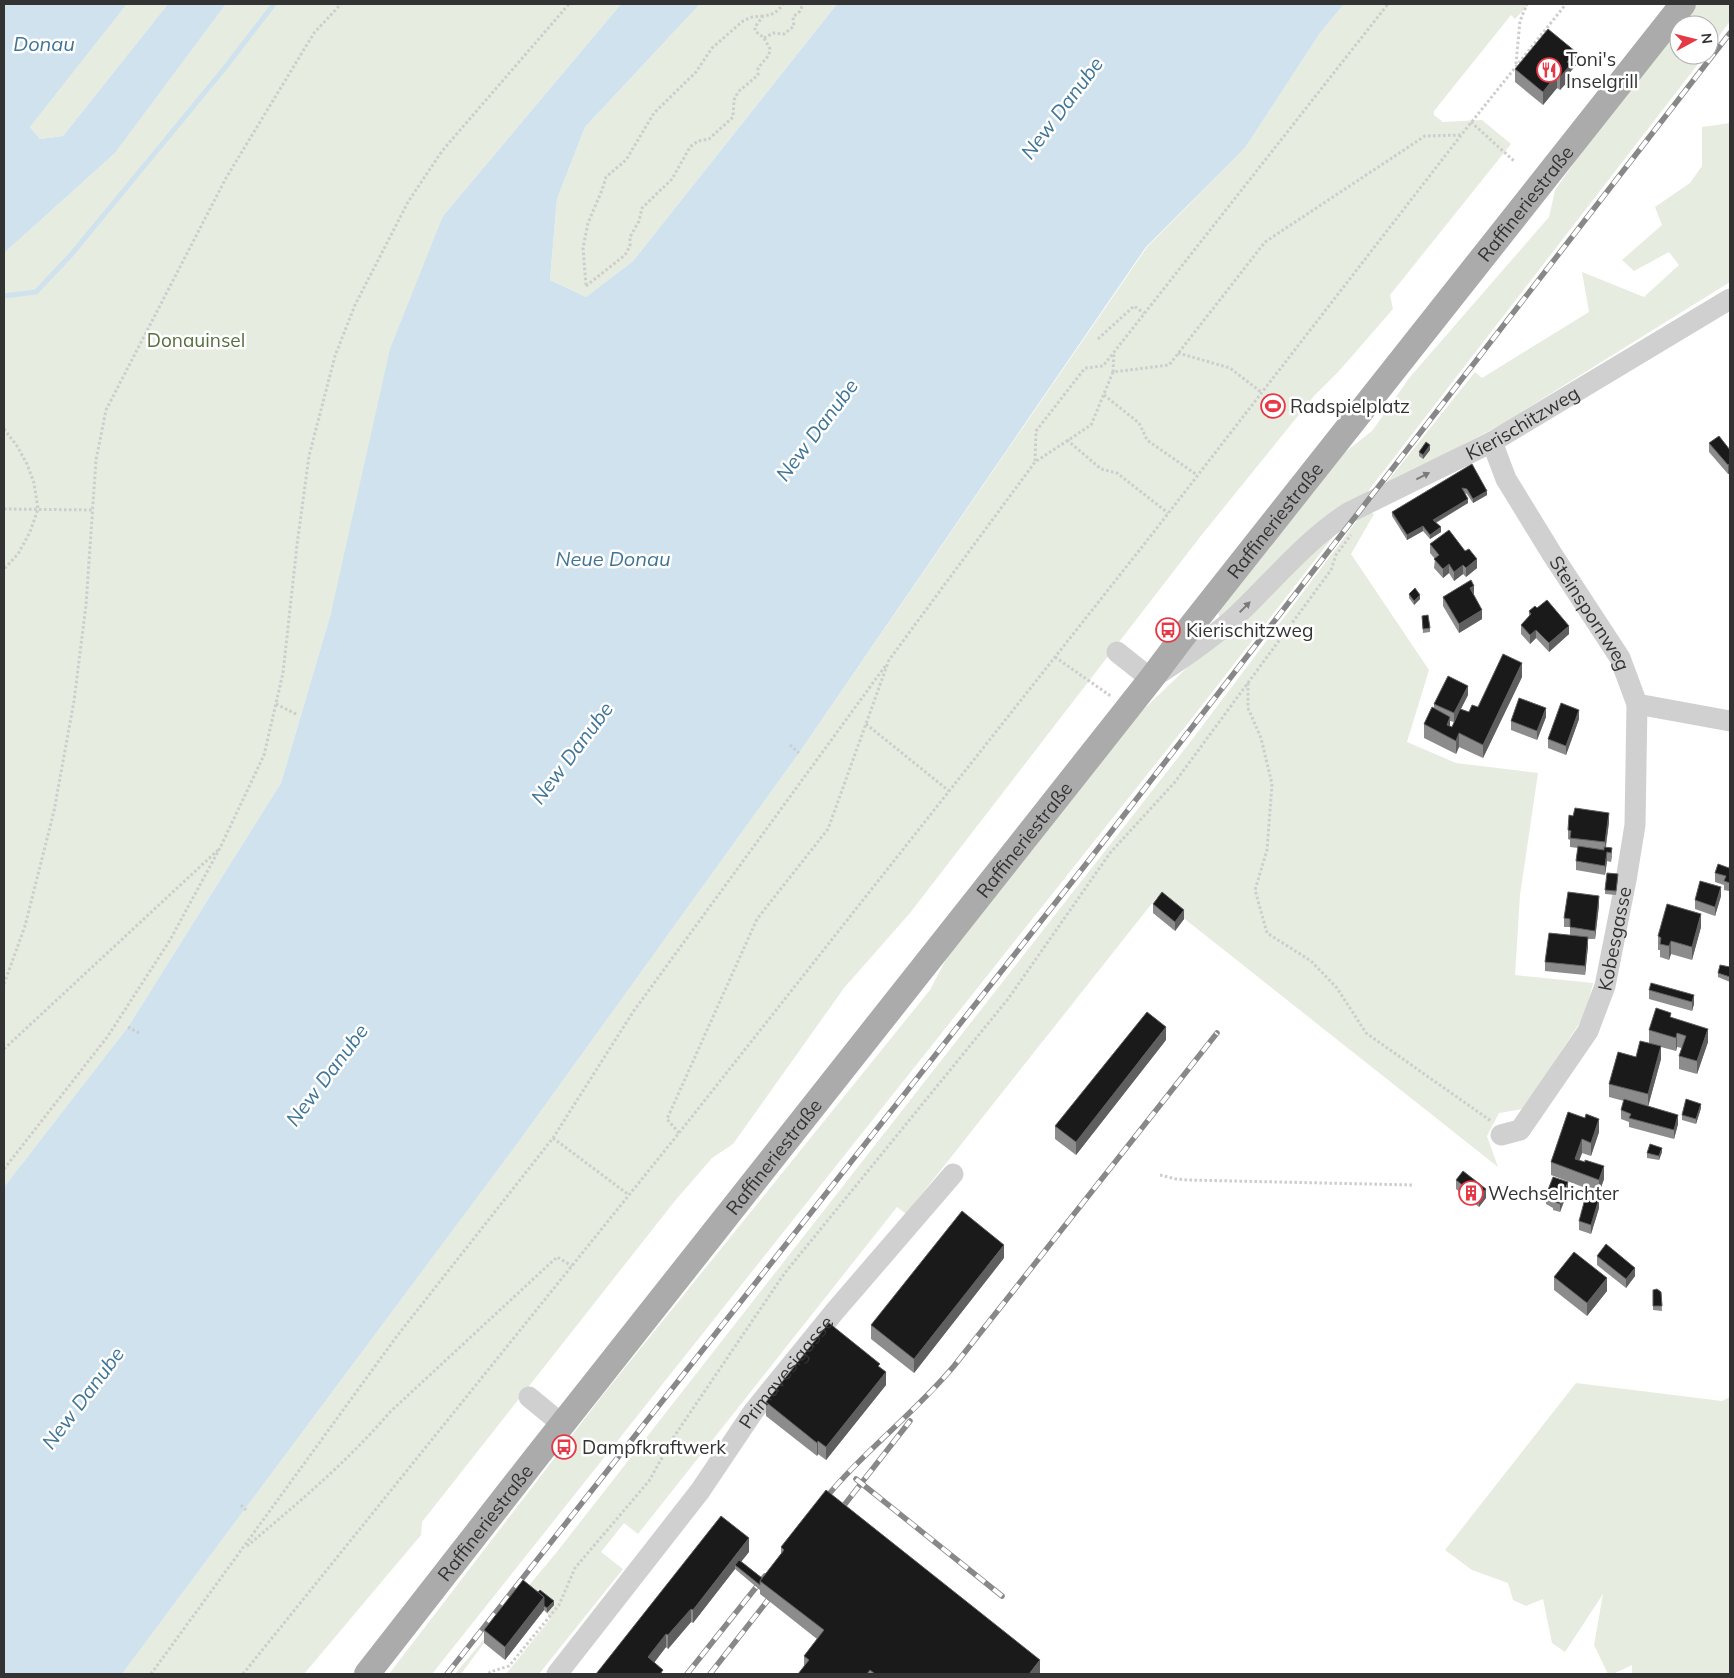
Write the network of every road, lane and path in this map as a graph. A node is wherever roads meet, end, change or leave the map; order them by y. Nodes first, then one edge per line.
1 (341, 4) edge
2 (569, 4) edge
3 (783, 4) edge
4 (803, 4) edge
5 (1388, 4) edge
6 (1526, 4) edge
7 (1566, 4) edge
8 (1683, 4) edge
9 (762, 16) junction
10 (764, 38) junction
11 (1516, 65) junction
12 (1471, 122) junction
13 (1462, 134) junction
14 (1514, 161) dead end
15 (1730, 299) edge
16 (1144, 313) junction
17 (1098, 339) dead end
18 (1114, 351) junction
19 (1178, 353) junction
20 (1113, 372) junction
21 (1262, 392) junction
22 (1104, 395) junction
23 (4, 430) edge
24 (1068, 440) junction
25 (1492, 442) junction
26 (1035, 462) junction
27 (1197, 475) junction
28 (38, 509) junction
29 (4, 510) edge
30 (93, 510) junction
31 (1168, 513) junction
32 (1352, 534) dead end
33 (4, 569) edge
34 (1117, 652) dead end
35 (1055, 657) junction
36 (889, 660) junction
37 (1151, 679) junction
38 (1248, 683) junction
39 (276, 704) junction
40 (1637, 704) junction
41 (1128, 708) junction
42 (298, 715) dead end
43 (1730, 721) edge
44 (866, 724) junction
45 (790, 745) dead end
46 (800, 753) dead end
47 (949, 791) junction
48 (220, 848) junction
49 (4, 984) edge
50 (128, 1027) dead end
51 (139, 1032) dead end
52 (4, 1049) edge
53 (679, 1133) junction
54 (1501, 1135) joint
55 (553, 1138) junction
56 (4, 1168) edge
57 (953, 1174) dead end
58 (1160, 1175) dead end
59 (1413, 1185) dead end
60 (629, 1195) junction
61 (572, 1266) junction
62 (529, 1397) dead end
63 (563, 1425) junction
64 (241, 1505) dead end
65 (246, 1510) dead end
66 (243, 1549) junction
67 (489, 1673) edge
68 (151, 1674) edge
69 (243, 1674) edge
70 (367, 1674) edge
71 (557, 1674) edge

1 - 30 path
2 - 39 path
3 - 9 path
4 - 10 path
5 - 16 path
6 - 11 path
7 - 11 path
8 - 37 main road, Raffineriestraße
9 - 10 path
9 - 10 path
11 - 12 path
12 - 13 path
12 - 14 path
13 - 19 path
13 - 21 path
15 - 25 street, Kierischitzweg
16 - 17 path
16 - 18 path
18 - 20 path
18 - 26 path
19 - 20 path
19 - 21 path
20 - 22 path
21 - 27 path
22 - 24 path
22 - 27 path
23 - 28 path
24 - 26 path
24 - 31 path
37 -> 25 street, Kierischitzweg
25 - 40 street, Steinspornweg
26 - 36 path
27 - 31 path
28 - 29 path
28 - 30 path
28 - 33 path
30 - 49 path
31 - 35 path
32 - 38 path
34 - 37 street
35 - 41 path
35 - 47 path
36 - 44 path
36 - 55 path
37 - 41 main road, Raffineriestraße
38 - 54 path
38 - 67 path
39 - 42 path
39 - 48 path
40 - 43 street
40 - 54 street, Kobesgasse
41 - 63 main road, Raffineriestraße
44 - 47 path
44 - 53 path
45 - 46 path
47 - 53 path
48 - 52 path
48 - 56 path
50 - 51 path
53 - 60 path
55 - 60 path
55 - 66 path
57 - 71 street, Primavesigasse
58 - 59 path
60 - 61 path
61 - 66 path
61 - 69 path
62 - 63 street
63 - 70 main road, Raffineriestraße
64 - 65 path
66 - 68 path

